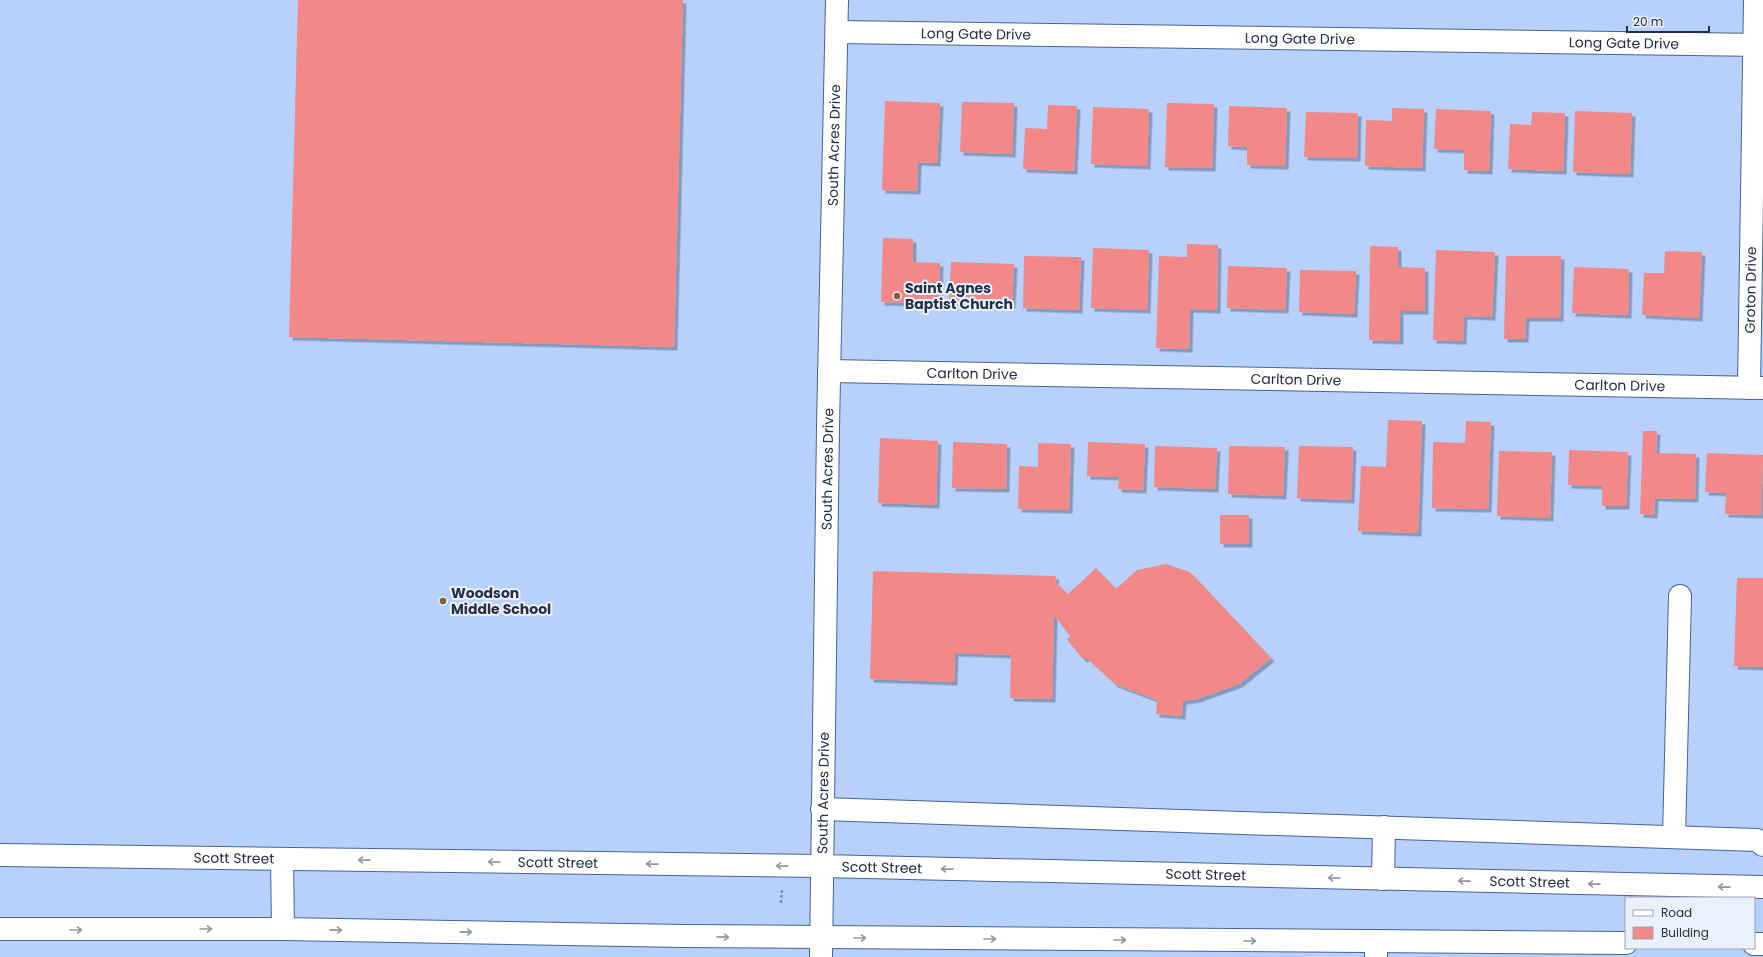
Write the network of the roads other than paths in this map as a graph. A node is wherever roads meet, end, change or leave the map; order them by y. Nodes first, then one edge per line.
1 (837, 0) edge
2 (1755, 0) edge
3 (837, 32) junction
4 (1759, 44) edge
5 (829, 371) junction
6 (1756, 388) edge
7 (1680, 596) dead end
8 (822, 809) junction
9 (1384, 827) junction
10 (1674, 837) junction
11 (1763, 845) edge
12 (8, 855) edge
13 (282, 859) junction
14 (821, 866) junction
15 (1383, 879) junction
16 (1763, 888) edge
17 (0, 929) edge
18 (283, 929) junction
19 (1625, 943) edge
20 (821, 947) edge
21 (1376, 949) edge

1 - 3 main road, South Acres Drive
2 - 4 main road, Groton Drive
3 - 4 main road, Long Gate Drive
3 - 5 main road, South Acres Drive
4 - 6 main road, Groton Drive
5 - 6 main road, Carlton Drive
5 - 8 main road, South Acres Drive
7 - 10 main road
8 - 9 main road
8 - 14 main road, South Acres Drive
9 - 10 main road
9 - 15 main road
10 - 11 main road
12 - 13 main road, Scott Street
14 -> 13 main road, Scott Street
13 - 18 main road
15 -> 14 main road, Scott Street
14 - 20 main road, South Acres Drive
16 -> 15 main road, Scott Street
17 -> 18 main road
18 -> 20 main road
19 - 21 main road
20 -> 21 main road

